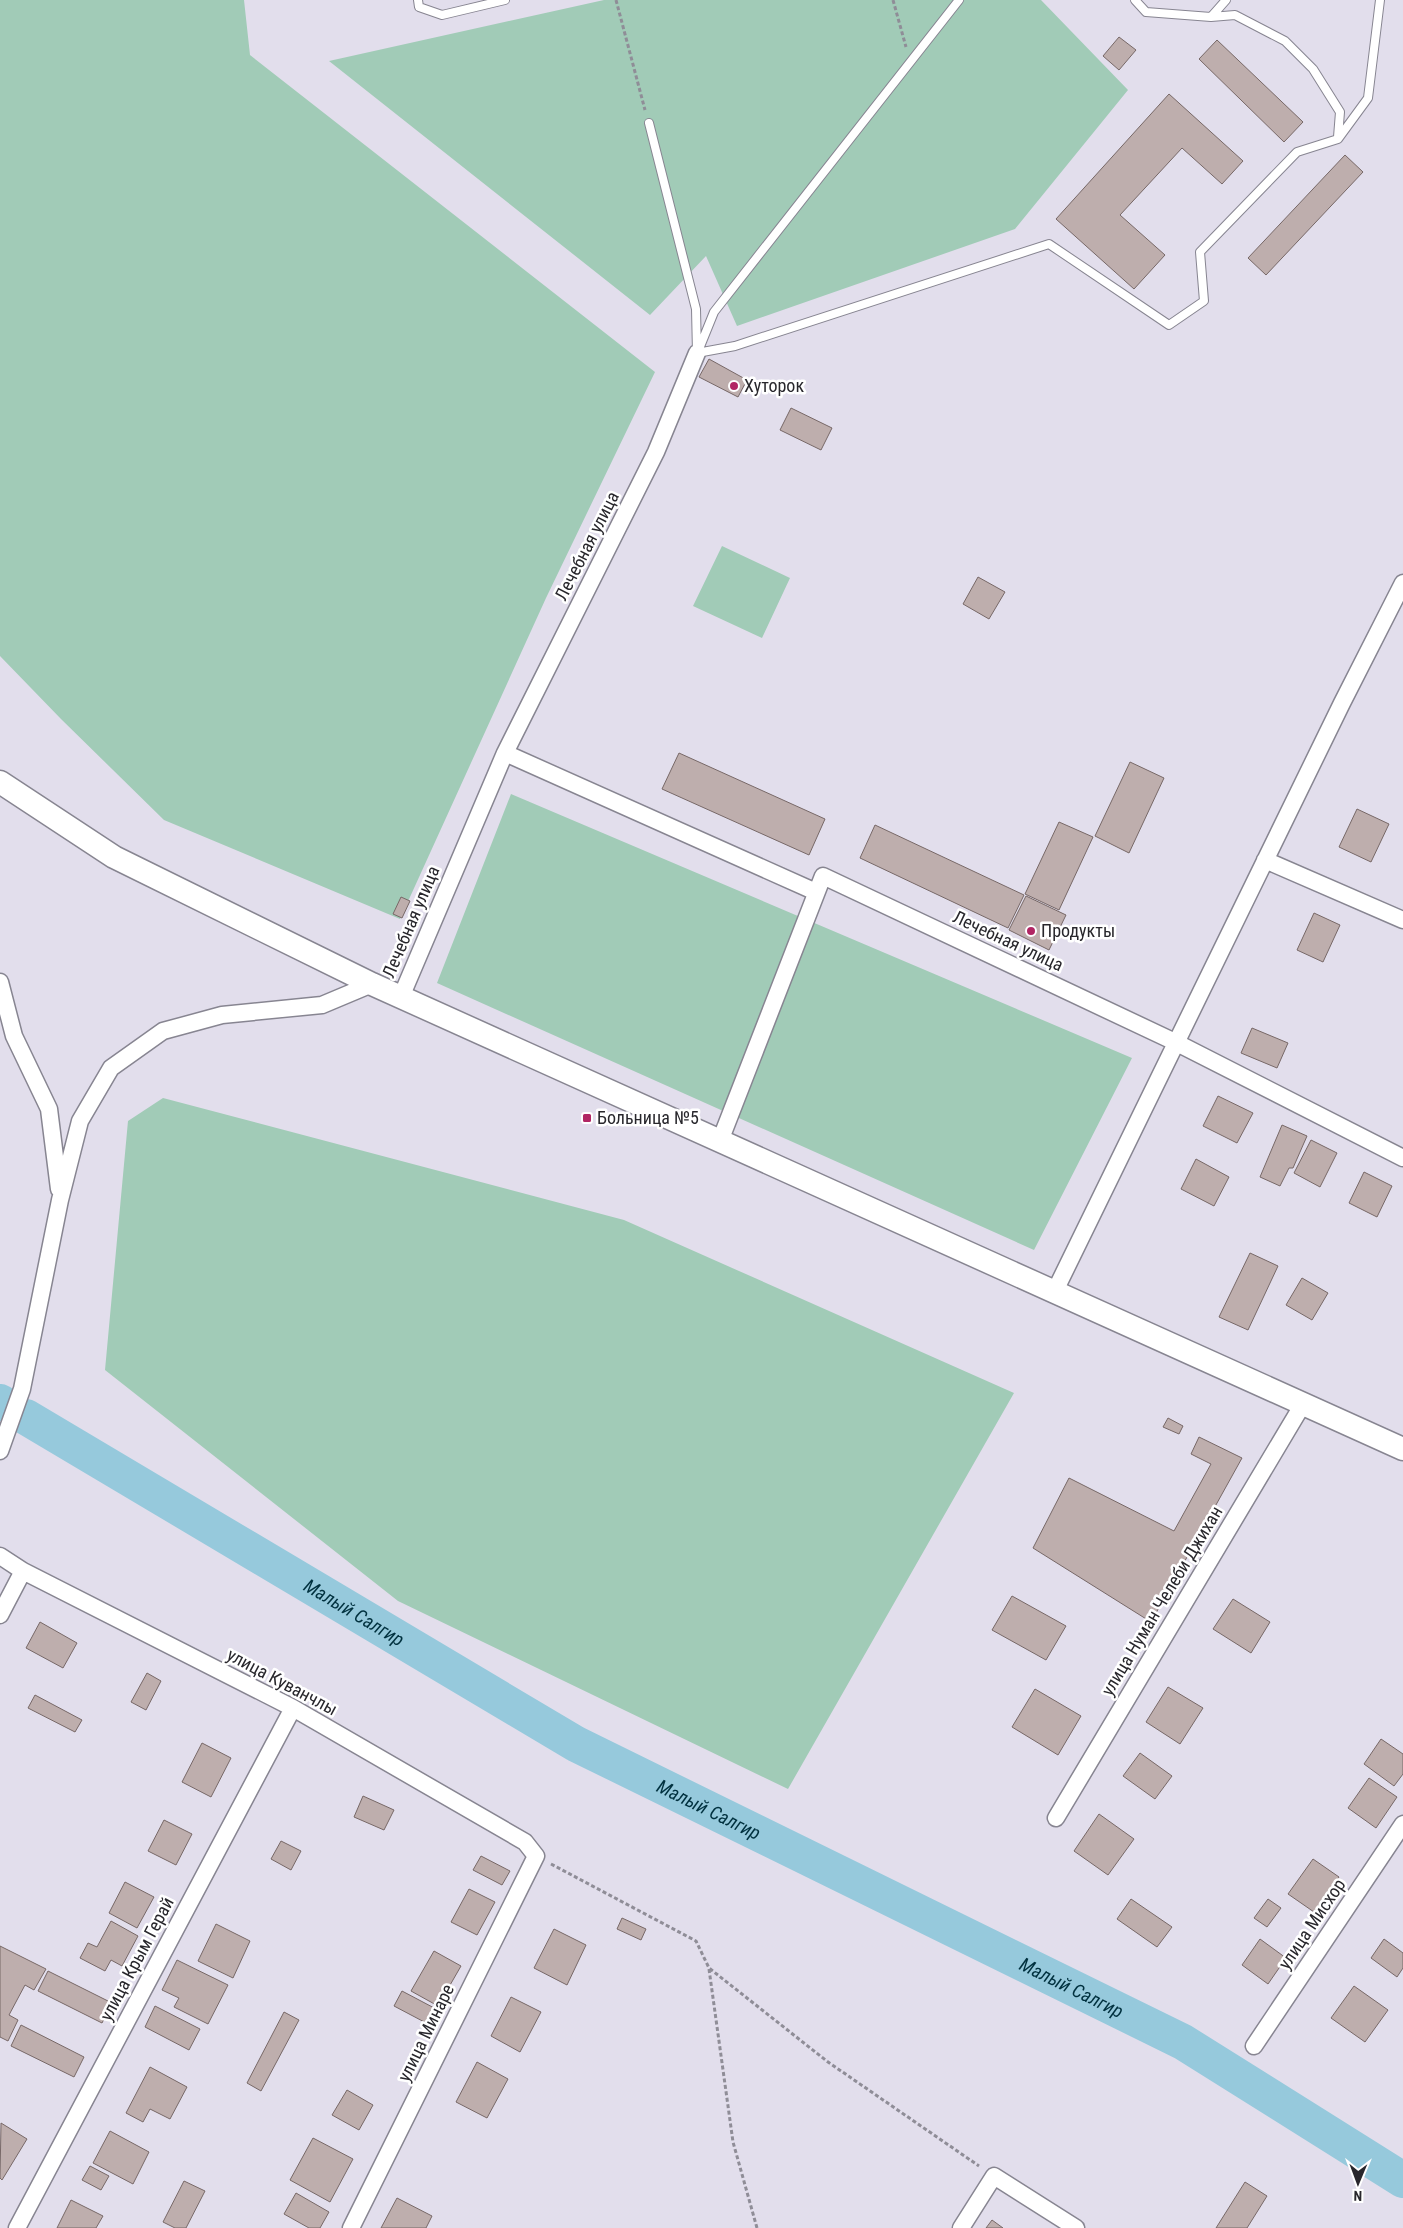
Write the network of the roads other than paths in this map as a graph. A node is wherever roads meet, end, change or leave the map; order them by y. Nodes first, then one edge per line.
1 (418, 0) edge
2 (505, 0) edge
3 (959, 0) edge
4 (1135, 0) edge
5 (1226, 0) edge
6 (1380, 0) edge
7 (1211, 17) junction
8 (649, 123) road end
9 (1338, 139) junction
10 (697, 353) junction
11 (1403, 583) edge
12 (505, 753) junction
13 (0, 782) edge
14 (1265, 860) junction
15 (816, 892) junction
16 (1403, 920) edge
17 (0, 982) edge
18 (372, 984) junction
19 (400, 997) junction
20 (1175, 1042) junction
21 (720, 1141) junction
22 (1403, 1158) edge
23 (60, 1200) junction
24 (1054, 1293) junction
25 (1303, 1404) junction
26 (1403, 1449) edge
27 (0, 1451) edge
28 (0, 1556) edge
29 (23, 1571) junction
30 (0, 1615) edge
31 (293, 1708) junction
32 (1056, 1818) dead end
33 (1403, 1824) edge
34 (536, 1856) joint
35 (1254, 2046) dead end
36 (17, 2228) edge
37 (351, 2228) edge
38 (961, 2228) edge
39 (1076, 2228) edge

1 - 2 lane
3 - 10 lane
4 - 7 lane
5 - 7 lane
6 - 9 lane
7 - 9 lane
8 - 10 lane
9 - 10 lane
10 - 12 street, Лечебная улица
11 - 14 street
12 - 15 street
12 - 19 street, Лечебная улица
13 - 18 main road
14 - 16 street
14 - 20 street
15 - 20 street, Лечебная улица
15 - 21 street
17 - 23 street
18 - 19 main road
18 - 23 street
19 - 21 main road
20 - 22 street, Лечебная улица
20 - 24 street
21 - 24 main road
23 - 27 street
24 - 25 main road
25 - 26 main road
25 - 32 street, улица Нуман Челеби Джихан
28 - 29 street, улица Куванчлы
29 - 30 street
29 - 31 street, улица Куванчлы
31 - 34 street, улица Куванчлы
31 - 36 street, улица Крым Герай
33 - 35 street, улица Мисхор
34 - 37 street, улица Минаре
38 - 39 street

